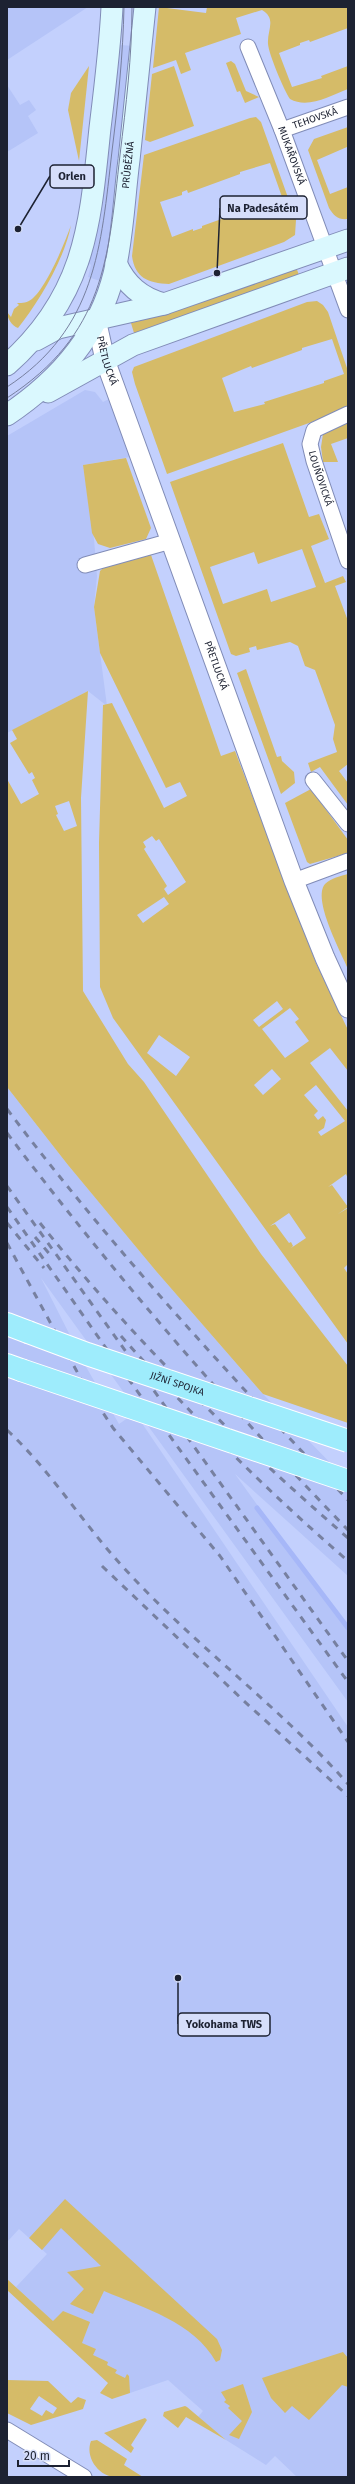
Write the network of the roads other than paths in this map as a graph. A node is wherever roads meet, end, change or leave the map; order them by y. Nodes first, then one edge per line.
1 (112, 7) edge
2 (145, 7) edge
3 (248, 47) dead end
4 (348, 107) edge
5 (282, 130) junction
6 (348, 240) edge
7 (325, 248) junction
8 (116, 263) junction
9 (341, 271) edge
10 (72, 278) junction
11 (164, 304) junction
12 (348, 310) edge
13 (87, 326) junction
14 (27, 346) junction
15 (105, 360) junction
16 (7, 365) edge
17 (12, 412) edge
18 (348, 414) edge
19 (171, 541) junction
20 (348, 561) edge
21 (85, 565) dead end
22 (313, 780) dead end
23 (348, 824) edge
24 (348, 861) edge
25 (294, 881) junction
26 (348, 1008) edge
27 (7, 1324) edge
28 (7, 1365) edge
29 (348, 1441) edge
30 (348, 1481) edge
31 (7, 2430) edge
32 (84, 2477) edge

1 - 10 main road
2 - 8 main road, PRŮBĚŽNÁ
3 - 5 street, MUKAŘOVSKÁ
4 - 5 street, TEHOVSKÁ
5 - 7 street, MUKAŘOVSKÁ
6 - 7 main road
7 - 9 street, MUKAŘOVSKÁ
7 - 11 main road
8 - 11 main road
8 - 13 main road, PRŮBĚŽNÁ
9 - 12 street, MUKAŘOVSKÁ
9 - 15 main road
10 - 13 main road
10 - 14 main road
11 - 13 main road
13 - 14 main road
13 - 15 main road
13 - 17 main road, PRŮBĚŽNÁ
14 - 16 main road
15 - 17 main road
15 - 19 street, PŘETLUCKÁ
18 - 20 street, LOUŇOVICKÁ
19 - 21 street
19 - 25 street, PŘETLUCKÁ
22 - 23 street
24 - 25 street
25 - 26 street, PŘETLUCKÁ
27 - 29 highway, JIŽNÍ SPOJKA, bridge
28 - 30 highway, bridge
31 - 32 street

